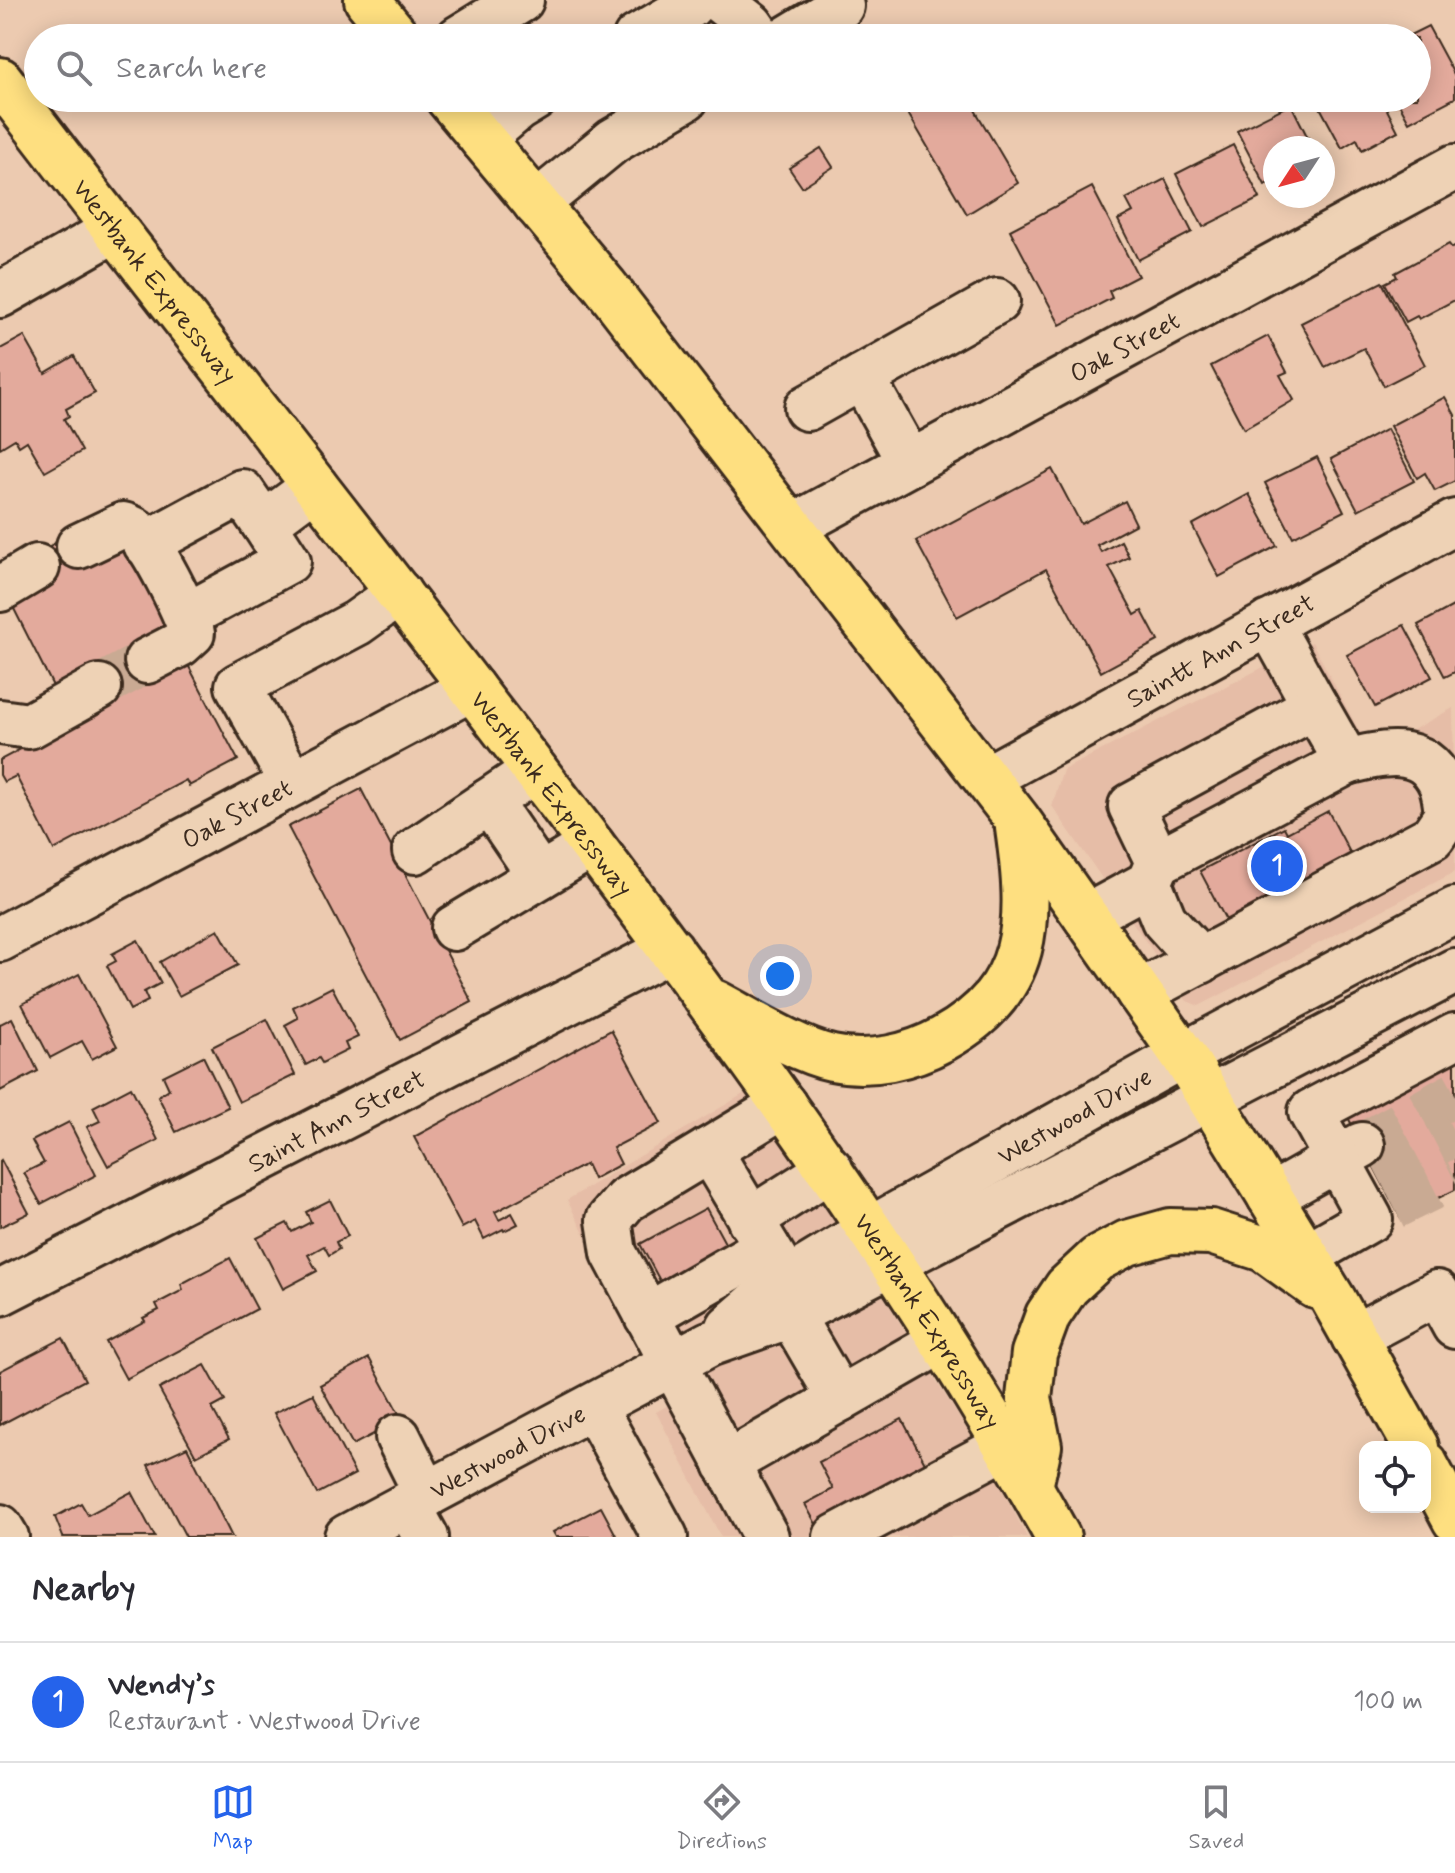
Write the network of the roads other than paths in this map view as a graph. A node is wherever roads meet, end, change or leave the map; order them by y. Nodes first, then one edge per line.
1 (367, 0) edge
2 (521, 0) edge
3 (695, 0) edge
4 (719, 0) edge
5 (850, 2) edge
6 (387, 24) edge
7 (482, 24) edge
8 (660, 24) edge
9 (750, 24) edge
10 (812, 24) edge
11 (0, 80) edge
12 (24, 112) edge
13 (24, 112) edge
14 (460, 112) edge
15 (514, 112) edge
16 (662, 112) edge
17 (482, 139) junction
18 (1455, 167) edge
19 (536, 204) junction
20 (114, 230) junction
21 (0, 295) edge
22 (997, 301) dead end
23 (862, 377) junction
24 (807, 408) dead end
25 (910, 463) junction
26 (315, 486) junction
27 (1455, 522) edge
28 (264, 524) junction
29 (794, 526) junction
30 (146, 544) junction
31 (79, 546) dead end
32 (37, 567) dead end
33 (0, 589) edge
34 (399, 593) junction
35 (186, 616) junction
36 (1269, 623) junction
37 (147, 661) tunnel mouth
38 (99, 687) tunnel mouth
39 (472, 688) junction
40 (1315, 706) junction
41 (0, 723) edge
42 (1347, 762) junction
43 (535, 770) junction
44 (987, 778) junction
45 (292, 783) junction
46 (489, 801) junction
47 (1017, 819) junction
48 (592, 845) junction
49 (415, 851) dead end
50 (1153, 872) junction
51 (540, 876) junction
52 (1086, 917) junction
53 (1440, 918) edge
54 (454, 928) dead end
55 (0, 939) edge
56 (671, 949) junction
57 (1201, 961) junction
58 (1452, 978) edge
59 (1139, 993) junction
60 (710, 1001) junction
61 (1455, 1036) edge
62 (1183, 1055) junction
63 (1283, 1061) junction
64 (1210, 1099) junction
65 (784, 1105) junction
66 (1311, 1112) junction
67 (709, 1150) junction
68 (830, 1169) junction
69 (1365, 1182) junction
70 (1270, 1197) junction
71 (882, 1246) junction
72 (1306, 1256) junction
73 (774, 1265) junction
74 (0, 1293) edge
75 (1333, 1299) junction
76 (647, 1316) junction
77 (1455, 1326) edge
78 (1354, 1337) junction
79 (941, 1341) junction
80 (691, 1354) junction
81 (840, 1399) junction
82 (594, 1407) junction
83 (398, 1437) dead end
84 (1006, 1446) junction
85 (726, 1464) junction
86 (1437, 1477) edge
87 (1030, 1487) junction
88 (420, 1512) edge
89 (0, 1527) edge
90 (1050, 1534) edge
91 (6, 1537) edge
92 (347, 1537) edge
93 (665, 1537) edge
94 (766, 1537) edge
95 (836, 1537) edge

1 - 6 highway
2 - 7 street
3 - 8 street
4 - 9 street
5 - 10 street
11 - 12 highway, Westbank Expressway
13 - 20 highway, Westbank Expressway
14 - 17 highway
15 - 17 street
16 - 19 street
17 - 19 highway
18 - 25 street, Oak Street
19 - 29 highway
20 - 21 street
20 - 26 highway, Westbank Expressway
22 - 23 street
23 - 24 street
23 - 25 street
25 - 29 street, Oak Street
26 - 28 street
26 - 34 highway, Westbank Expressway
27 - 36 street, Saintt Ann Street
28 - 30 street
28 - 35 street
29 - 44 highway
30 - 31 street
30 - 35 street
32 - 33 street
34 - 39 highway, Westbank Expressway
34 - 45 street
35 - 37 street
36 - 40 street
36 - 44 street, Saintt Ann Street
38 - 41 street
39 - 43 highway, Westbank Expressway
39 - 45 street, Oak Street
40 - 42 street
40 - 50 street
42 - 50 street
42 - 57 street
43 - 46 street
43 - 48 highway, Westbank Expressway
44 - 47 highway
45 - 55 street, Oak Street
46 - 49 street
46 - 51 street
47 - 52 highway
47 - 60 highway
48 - 51 street
48 - 56 highway, Westbank Expressway
50 - 52 street
50 - 57 street
51 - 54 street
52 - 59 highway
53 - 58 street
53 - 62 street, Westwood Drive
56 - 60 highway, Westbank Expressway
56 - 74 street, Saint Ann Street
57 - 59 street
58 - 63 street, Westwood Drive
59 - 62 highway
60 - 65 highway, Westbank Expressway
61 - 66 street
62 - 64 highway
62 - 71 street, Westwood Drive
63 - 64 street, Westwood Drive
63 - 66 street
64 - 70 highway
64 - 71 street, Westwood Drive
65 - 67 street
65 - 68 highway, Westbank Expressway
66 - 69 street
67 - 73 street
67 - 76 street
68 - 71 highway, Westbank Expressway
68 - 73 street
69 - 70 street
69 - 72 street
70 - 72 highway
71 - 73 street, Westwood Drive
71 - 79 highway, Westbank Expressway
72 - 75 highway
73 - 76 street
73 - 80 street, Westwood Drive
73 - 81 street
75 - 78 highway
75 - 87 highway
76 - 80 street
77 - 78 street
78 - 86 highway
79 - 81 street
79 - 84 highway, Westbank Expressway
80 - 82 street, Westwood Drive
80 - 85 street
81 - 85 street
82 - 88 street, Westwood Drive
82 - 93 street
83 - 88 street
84 - 87 highway, Westbank Expressway
84 - 95 street
85 - 94 street
87 - 90 highway, Westbank Expressway
88 - 92 street, Westwood Drive
89 - 91 street

